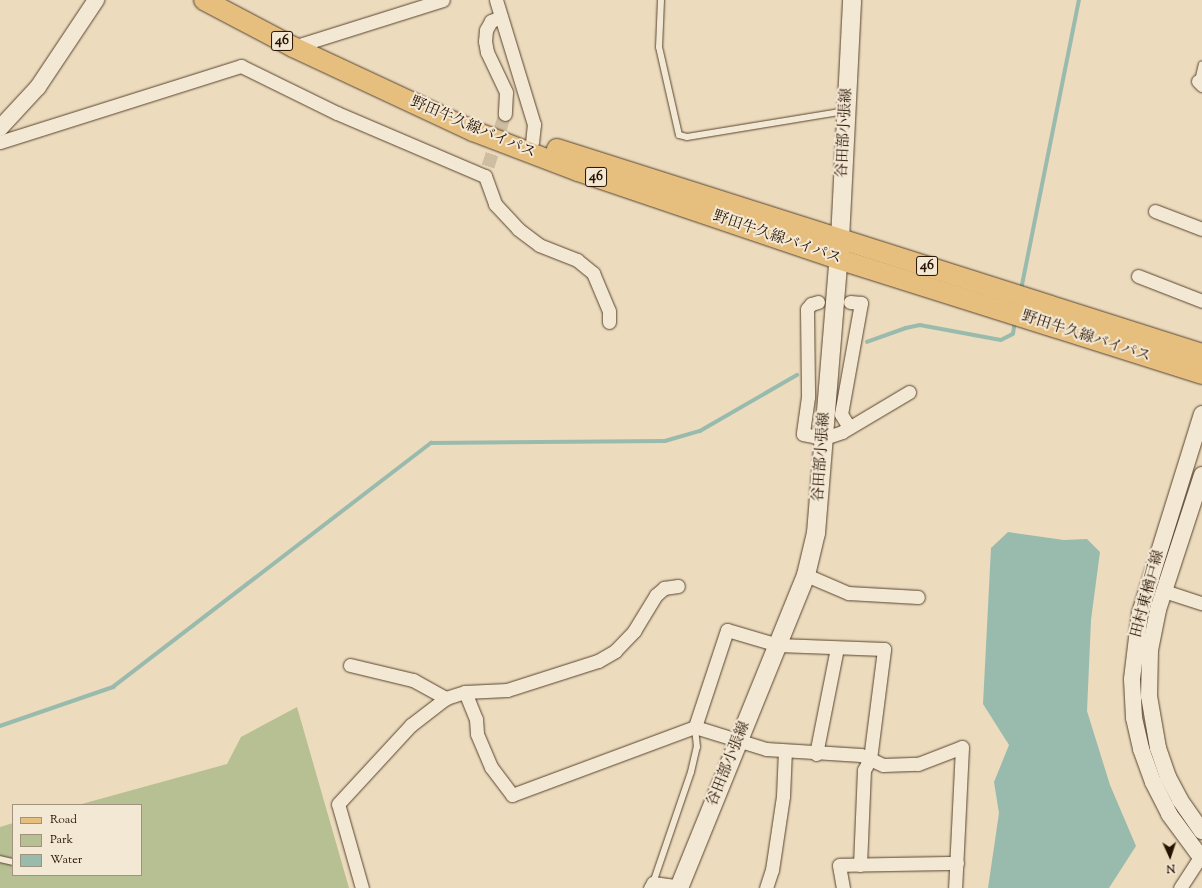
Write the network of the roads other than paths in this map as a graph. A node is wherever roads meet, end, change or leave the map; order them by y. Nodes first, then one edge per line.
1 (96, 0) edge
2 (204, 0) edge
3 (443, 0) edge
4 (496, 0) edge
5 (662, 0) edge
6 (852, 0) edge
7 (501, 16) junction
8 (293, 47) junction
9 (1202, 64) edge
10 (361, 78) junction
11 (1200, 83) edge
12 (845, 111) junction
13 (505, 114) tunnel mouth
14 (0, 128) edge
15 (0, 142) edge
16 (532, 142) junction
17 (1155, 211) dead end
18 (1202, 229) edge
19 (840, 239) junction
20 (838, 259) junction
21 (1138, 276) dead end
22 (1202, 301) edge
23 (818, 302) dead end
24 (850, 302) dead end
25 (609, 322) dead end
26 (1202, 354) edge
27 (1202, 374) edge
28 (909, 392) dead end
29 (1202, 414) edge
30 (849, 427) junction
31 (824, 438) junction
32 (1202, 476) edge
33 (806, 575) junction
34 (678, 586) dead end
35 (1164, 592) junction
36 (918, 597) dead end
37 (1202, 602) edge
38 (778, 645) junction
39 (837, 648) junction
40 (350, 665) dead end
41 (465, 692) junction
42 (446, 698) junction
43 (695, 728) junction
44 (738, 741) junction
45 (785, 751) junction
46 (816, 754) junction
47 (870, 759) junction
48 (1202, 832) edge
49 (1201, 858) edge
50 (0, 859) edge
51 (12, 862) edge
52 (958, 863) junction
53 (860, 865) junction
54 (651, 886) edge
55 (679, 887) edge
56 (362, 888) edge
57 (766, 888) edge
58 (843, 888) edge
59 (955, 888) edge
60 (1180, 888) edge

1 - 14 street
2 - 8 main road, 野田牛久線バイパス / 46
3 - 8 street
4 - 7 street
5 - 12 lane
6 - 12 main road, 谷田部小張線
7 - 13 street
7 - 16 street
8 - 10 main road, 野田牛久線バイパス / 46
9 - 11 lane
10 - 16 main road, 野田牛久線バイパス / 46
10 - 20 main road, 野田牛久線バイパス / 46
12 - 19 main road, 谷田部小張線
15 - 25 street
16 - 19 main road, 野田牛久線バイパス / 46
17 - 18 street
19 - 20 main road, 谷田部小張線
19 - 26 main road, 野田牛久線バイパス / 46
20 - 27 main road, 野田牛久線バイパス / 46
20 - 31 main road, 谷田部小張線
21 - 22 street
23 - 31 street
24 - 30 street
28 - 30 street
29 - 49 street, 田村東楢戸線
30 - 31 street
31 - 33 main road, 谷田部小張線
32 - 35 street, 田村東楢戸線
33 - 36 street
33 - 38 main road, 谷田部小張線
34 - 41 street
35 - 37 street
35 - 48 street, 田村東楢戸線
38 - 39 street
38 - 43 street
38 - 44 main road, 谷田部小張線
39 - 46 street
39 - 47 street
40 - 42 street
41 - 42 street
41 - 43 street
42 - 56 street
43 - 44 street
43 - 54 lane
44 - 45 street
44 - 55 main road, 谷田部小張線
45 - 46 street
45 - 57 street
46 - 47 street
47 - 52 street
47 - 53 street
49 - 60 street
50 - 51 lane
52 - 53 street
52 - 59 street
53 - 58 street
54 - 55 street

